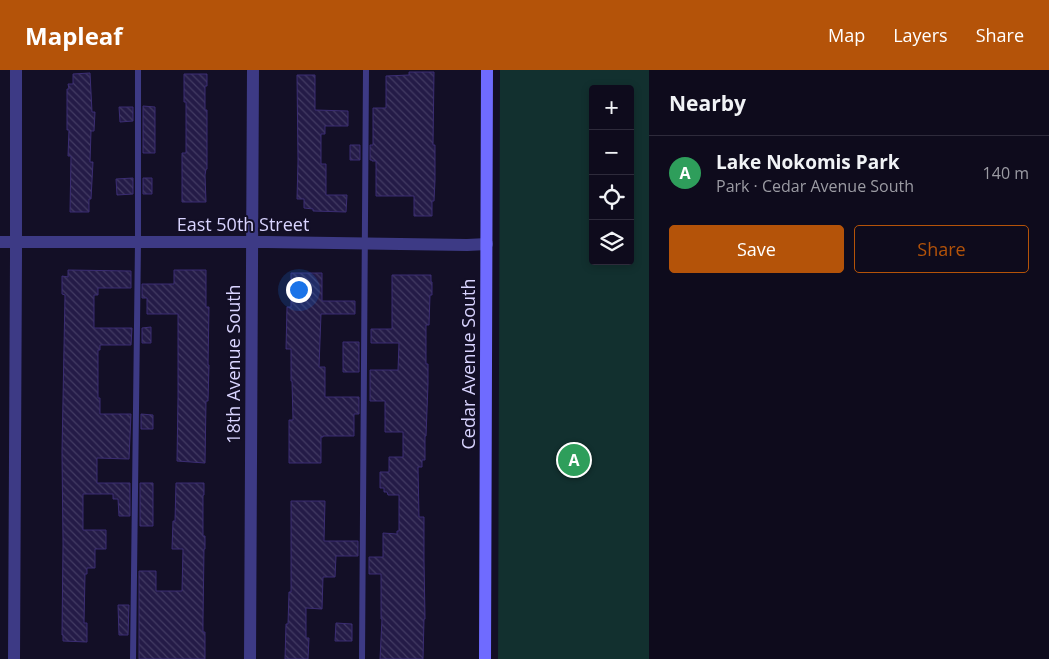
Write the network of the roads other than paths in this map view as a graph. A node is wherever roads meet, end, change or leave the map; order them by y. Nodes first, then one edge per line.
1 (16, 70) edge
2 (138, 70) edge
3 (253, 70) edge
4 (366, 70) edge
5 (487, 70) edge
6 (0, 242) edge
7 (16, 242) junction
8 (138, 242) junction
9 (252, 242) junction
10 (366, 243) junction
11 (487, 244) junction
12 (14, 659) edge
13 (134, 659) edge
14 (250, 659) edge
15 (362, 659) edge
16 (485, 659) edge

1 - 7 street
2 - 8 lane
3 - 9 street, 18th Avenue South
4 - 10 lane
5 - 11 main road, Cedar Avenue South
6 - 7 street, East 50th Street
7 - 8 street, East 50th Street
7 - 12 street
8 - 9 street, East 50th Street
8 - 13 lane
9 - 10 street, East 50th Street
9 - 14 street, 18th Avenue South
10 - 11 street, East 50th Street
10 - 15 lane
11 - 16 main road, Cedar Avenue South

